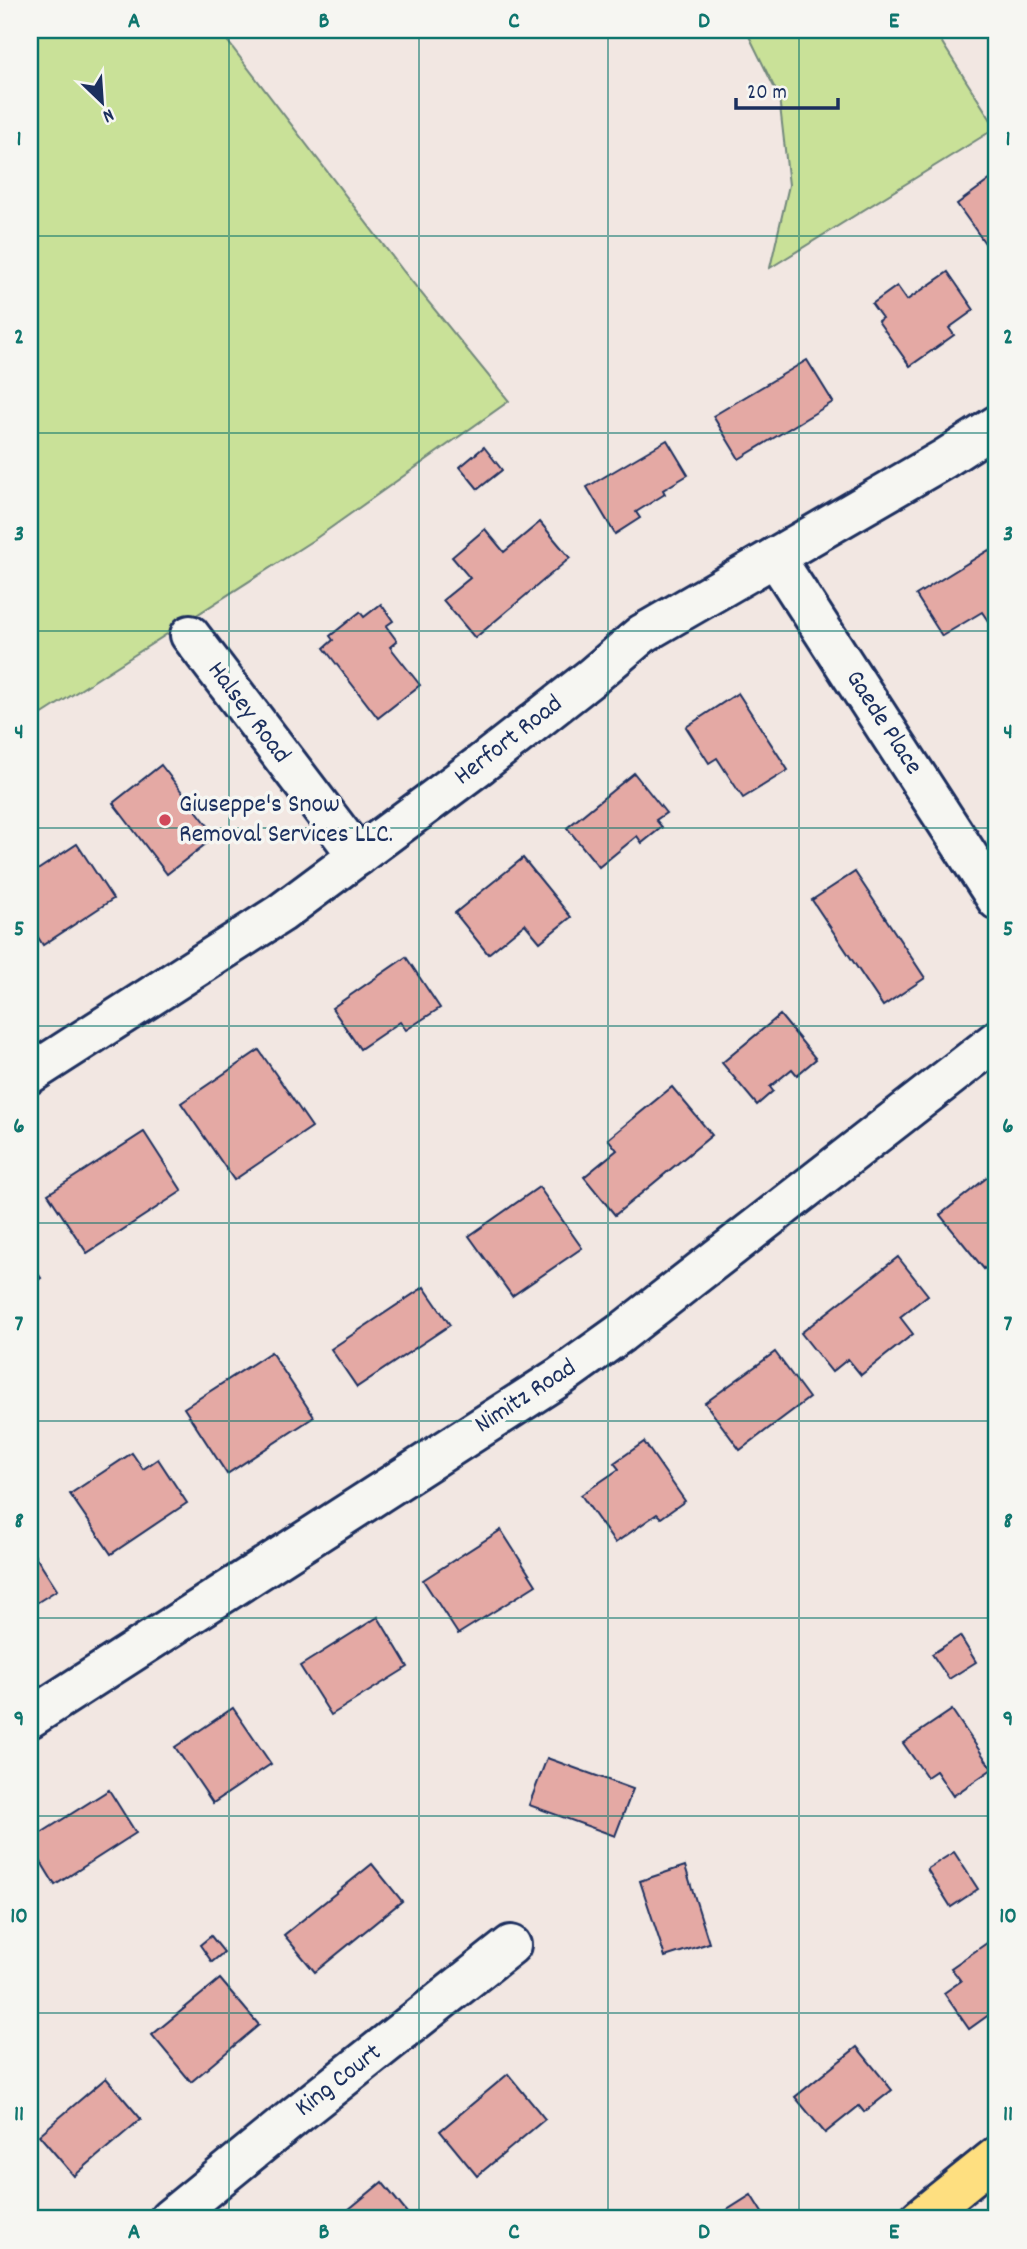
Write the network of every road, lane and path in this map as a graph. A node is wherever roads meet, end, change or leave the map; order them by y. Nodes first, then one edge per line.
1 (997, 425) edge
2 (775, 557) junction
3 (190, 635) dead end
4 (358, 856) junction
5 (994, 895) edge
6 (997, 1040) edge
7 (30, 1074) edge
8 (30, 1718) edge
9 (511, 1945) dead end
10 (997, 2156) edge
11 (169, 2219) edge
12 (919, 2219) edge

1 - 2 street, Herfort Road
2 - 4 street, Herfort Road
2 - 5 street, Gaede Place
3 - 4 street, Halsey Road
4 - 7 street, Herfort Road
6 - 8 street, Nimitz Road
9 - 11 street, King Court
10 - 12 main road

